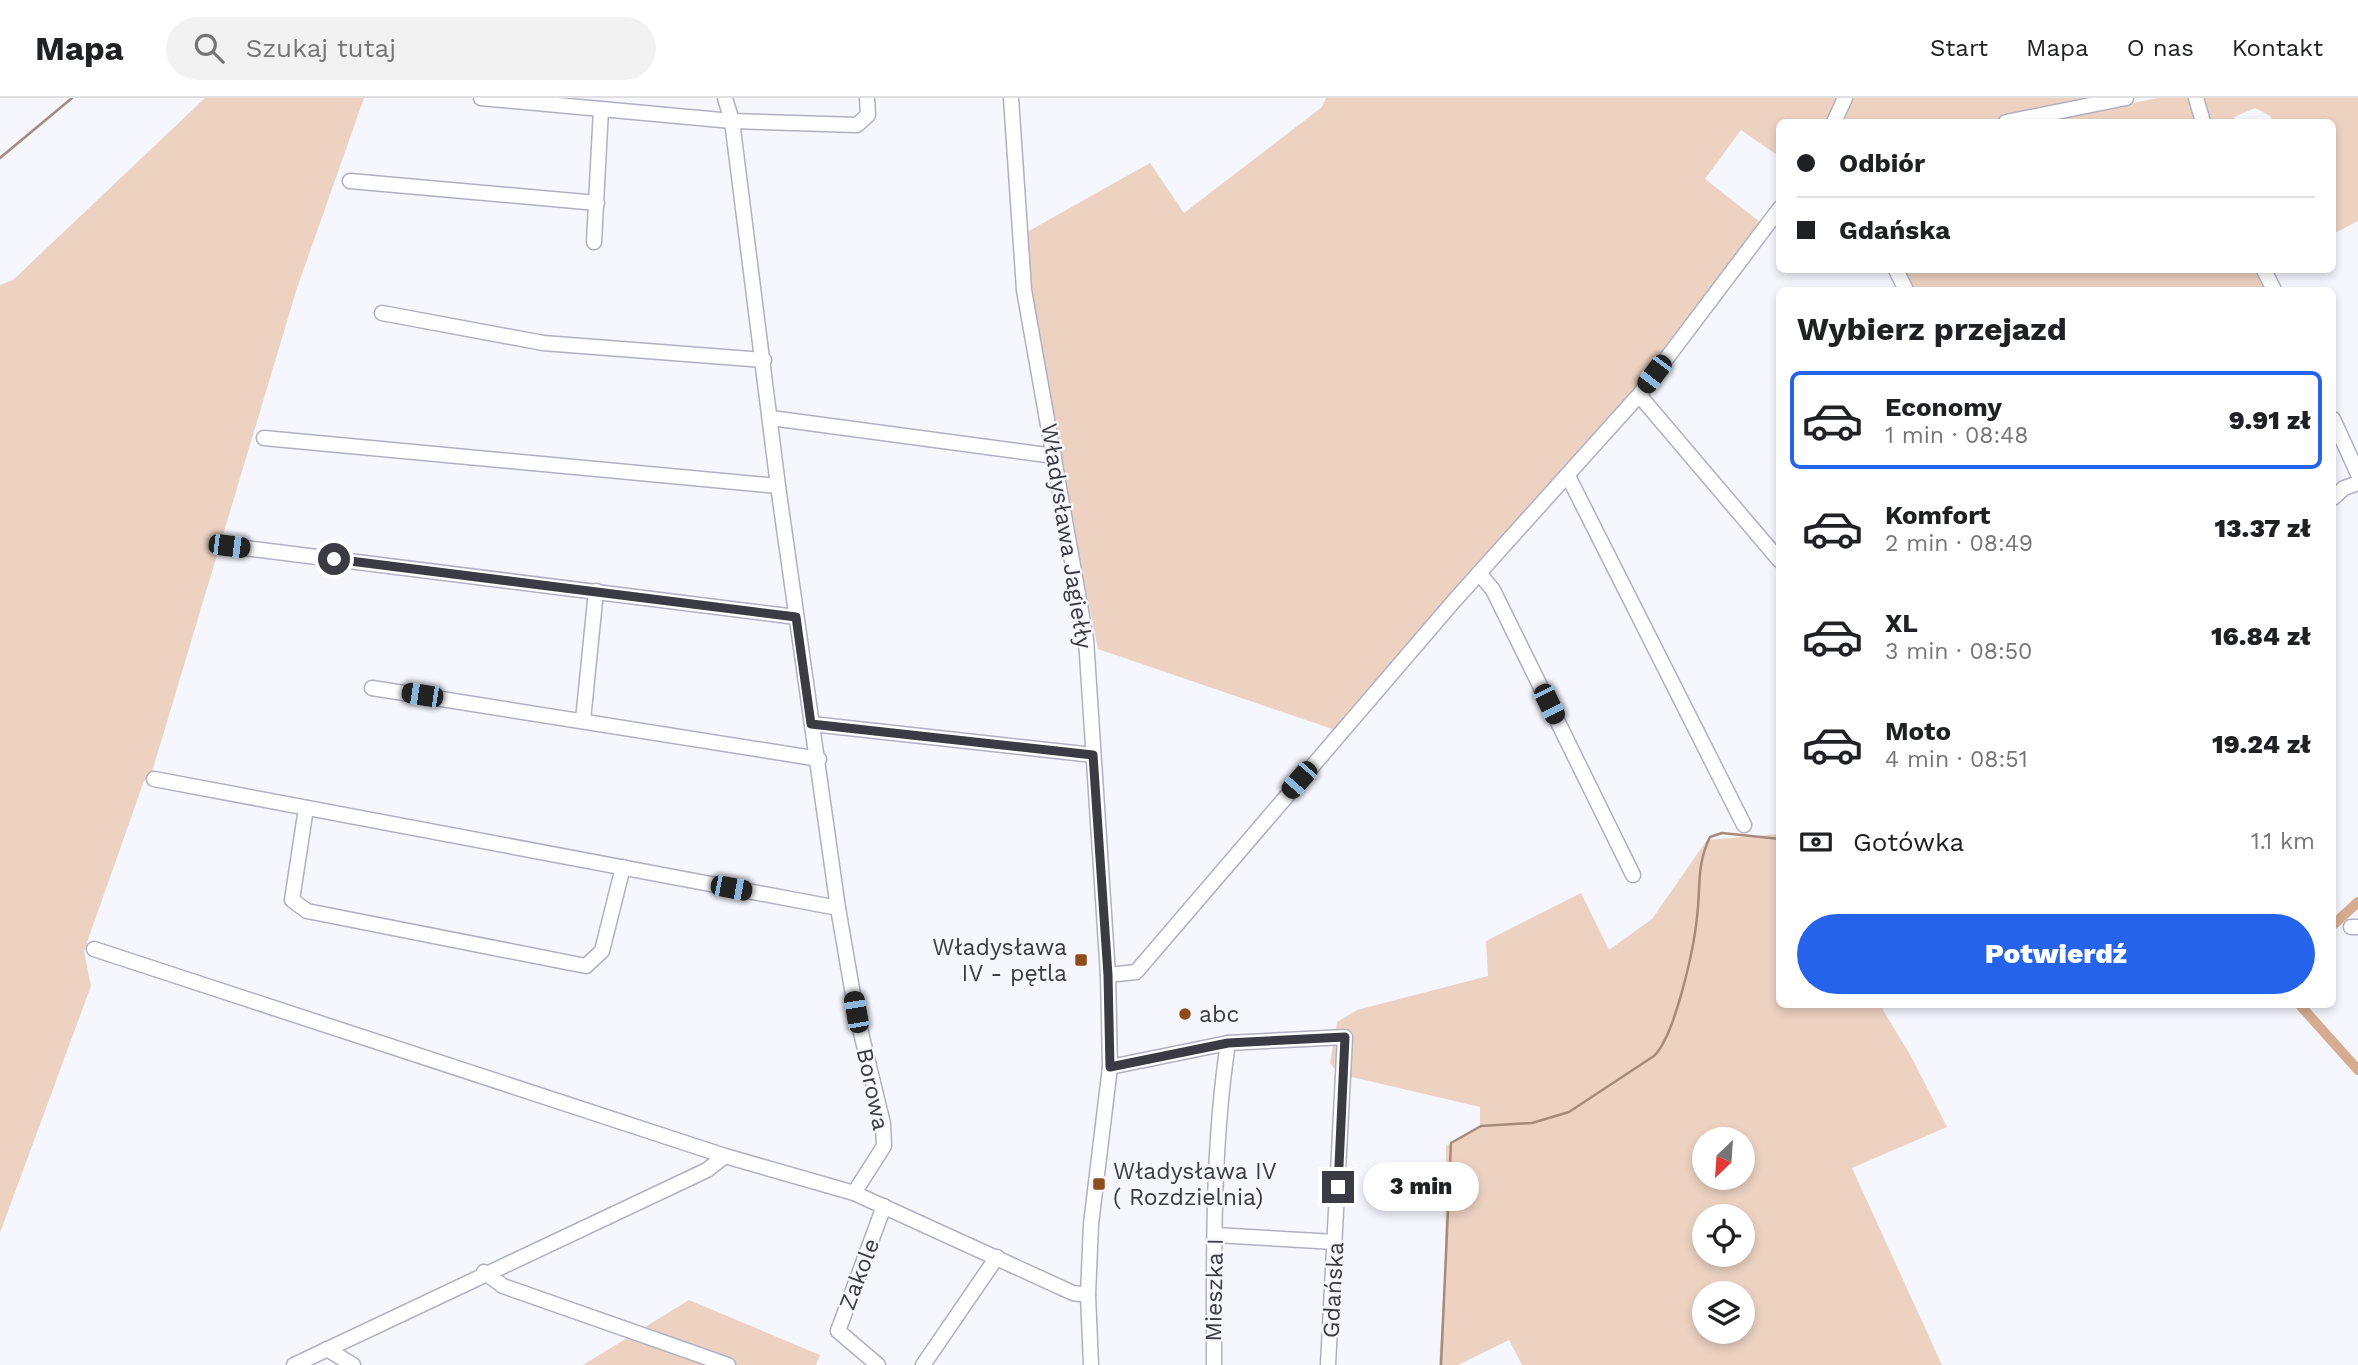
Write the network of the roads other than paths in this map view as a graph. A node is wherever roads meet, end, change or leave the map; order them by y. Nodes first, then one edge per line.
1 (481, 98) edge
2 (725, 98) edge
3 (867, 98) edge
4 (1011, 98) edge
5 (1845, 98) edge
6 (2126, 98) edge
7 (2196, 98) edge
8 (601, 108) junction
9 (1835, 119) edge
10 (2021, 119) edge
11 (2202, 119) edge
12 (732, 121) junction
13 (351, 181) dead end
14 (597, 204) junction
15 (1776, 213) edge
16 (594, 242) dead end
17 (382, 313) dead end
18 (764, 360) junction
19 (1639, 395) junction
20 (771, 418) junction
21 (2336, 426) edge
22 (264, 438) dead end
23 (1054, 456) junction
24 (2358, 474) edge
25 (1568, 476) junction
26 (2358, 483) edge
27 (778, 486) junction
28 (2336, 495) edge
29 (229, 546) dead end
30 (1776, 557) edge
31 (1479, 573) junction
32 (596, 591) junction
33 (796, 617) junction
34 (372, 688) dead end
35 (583, 720) junction
36 (811, 724) junction
37 (1093, 755) junction
38 (819, 760) junction
39 (154, 779) dead end
40 (306, 808) junction
41 (1744, 825) dead end
42 (623, 867) junction
43 (1633, 875) dead end
44 (838, 908) junction
45 (94, 949) dead end
46 (1108, 975) junction
47 (1228, 1043) junction
48 (1110, 1067) junction
49 (725, 1156) junction
50 (854, 1193) junction
51 (884, 1206) junction
52 (1215, 1235) junction
53 (1335, 1242) junction
54 (997, 1257) junction
55 (484, 1272) junction
56 (1088, 1295) junction
57 (327, 1349) junction
58 (294, 1365) edge
59 (353, 1365) edge
60 (728, 1365) edge
61 (878, 1365) edge
62 (923, 1365) edge
63 (1091, 1365) edge
64 (1214, 1365) edge
65 (1328, 1365) edge

1 - 8 street
2 - 12 street, Borowa
3 - 12 street
4 - 23 street, Władysława Jagiełły
5 - 9 street
6 - 10 street
7 - 11 street
8 - 12 street
8 - 14 street
12 - 18 street, Borowa
13 - 14 street
14 - 16 street
15 - 19 street
17 - 18 street
18 - 20 street, Borowa
19 - 25 street
19 - 30 street
20 - 23 street
20 - 27 street, Borowa
21 - 24 street
22 - 27 street
23 - 37 street, Władysława Jagiełły
25 - 31 street
25 - 41 street
26 - 28 street
27 - 33 street, Borowa
29 - 32 street
31 - 43 street
31 - 46 street
32 - 33 street
32 - 35 street
33 - 36 street, Borowa
34 - 35 street
35 - 38 street
36 - 37 street
36 - 38 street, Borowa
37 - 46 street, Władysława Jagiełły
38 - 44 street, Borowa
39 - 40 street
40 - 42 street
40 - 42 street
42 - 44 street
44 - 50 street, Borowa
45 - 49 street
46 - 48 street, Władysława Jagiełły
47 - 48 street
47 - 52 street, Mieszka I
47 - 53 street, Gdańska
48 - 56 street, Władysława Jagiełły
49 - 50 street
49 - 55 street
50 - 51 street
51 - 54 street
51 - 61 street, Zakole
52 - 53 street
52 - 64 street, Mieszka I
53 - 65 street, Gdańska
54 - 56 street
54 - 62 street
55 - 57 street
55 - 60 street
56 - 63 street, Władysława Jagiełły
57 - 58 street
57 - 59 street

